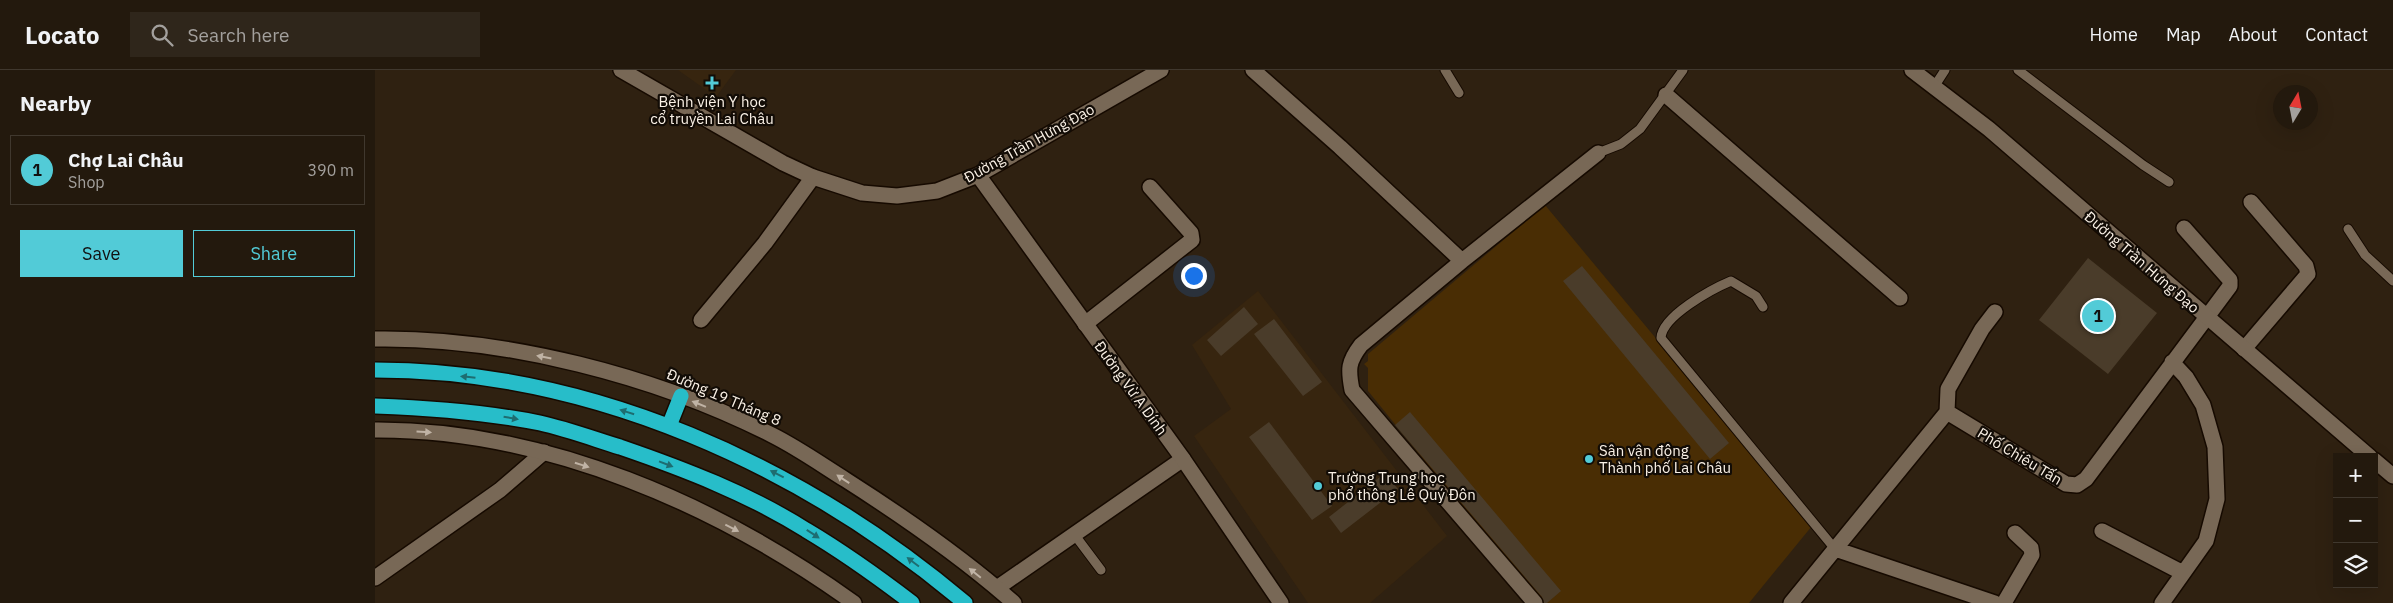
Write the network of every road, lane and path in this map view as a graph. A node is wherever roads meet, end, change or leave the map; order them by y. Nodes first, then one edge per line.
1 (621, 70) edge
2 (1161, 70) edge
3 (1253, 70) edge
4 (1445, 70) edge
5 (1683, 70) edge
6 (1912, 70) edge
7 (1945, 70) edge
8 (2018, 70) edge
9 (1935, 87) junction
10 (1459, 94) dead end
11 (1667, 95) junction
12 (1598, 153) joint
13 (978, 175) junction
14 (813, 177) junction
15 (2169, 182) dead end
16 (1150, 187) dead end
17 (2251, 202) dead end
18 (2184, 228) dead end
19 (2348, 229) dead end
20 (1462, 261) junction
21 (2393, 281) edge
22 (1900, 298) dead end
23 (1763, 307) dead end
24 (1995, 312) dead end
25 (2208, 319) junction
26 (701, 320) dead end
27 (1085, 324) junction
28 (375, 339) edge
29 (2244, 349) junction
30 (2172, 362) junction
31 (375, 370) edge
32 (681, 396) junction
33 (375, 406) edge
34 (1947, 412) junction
35 (669, 426) junction
36 (375, 430) edge
37 (544, 452) junction
38 (2365, 453) edge
39 (1183, 459) junction
40 (2378, 463) edge
41 (2393, 476) edge
42 (2102, 531) dead end
43 (2015, 533) dead end
44 (1074, 534) junction
45 (1835, 549) junction
46 (1101, 570) dead end
47 (2183, 573) junction
48 (375, 578) edge
49 (997, 588) junction
50 (855, 603) edge
51 (912, 603) edge
52 (965, 603) edge
53 (1013, 603) edge
54 (1281, 603) edge
55 (1535, 603) edge
56 (1791, 603) edge
57 (1995, 603) edge
58 (2004, 603) edge
59 (2162, 603) edge

1 - 14 street, Đường Trần Hưng Đạo
2 - 13 street, Đường Trần Hưng Đạo
3 - 20 street
4 - 10 lane
5 - 11 lane
6 - 9 street, Đường Trần Hưng Đạo
7 - 9 lane
8 - 15 lane
9 - 25 street, Đường Trần Hưng Đạo
11 - 12 lane
11 - 22 street
12 - 20 street
13 - 14 street, Đường Trần Hưng Đạo
13 - 27 street, Đường Vừ A Dính
14 - 26 street
16 - 27 street
17 - 29 street
18 - 25 street, Phố Chiêu Tấn
19 - 21 lane
20 - 55 street
23 - 45 lane
24 - 34 street
25 - 29 street, Đường Trần Hưng Đạo
25 - 30 street, Phố Chiêu Tấn
27 - 39 street, Đường Vừ A Dính
32 -> 28 street, Đường 19 Tháng 8
29 - 38 street, Đường Trần Hưng Đạo
30 - 34 street, Phố Chiêu Tấn
30 - 47 street
35 -> 31 highway
32 - 35 highway
49 -> 32 street, Đường 19 Tháng 8
33 -> 51 highway
34 - 45 street
52 -> 35 highway
36 -> 37 street
37 - 48 street
37 -> 50 street
39 - 44 street
39 - 54 street, Đường Vừ A Dính
40 - 41 street
42 - 47 street
43 - 58 street
44 - 46 lane
44 - 49 street
45 - 56 street
45 - 57 street
47 - 59 street
49 - 53 street, Đường 19 Tháng 8

